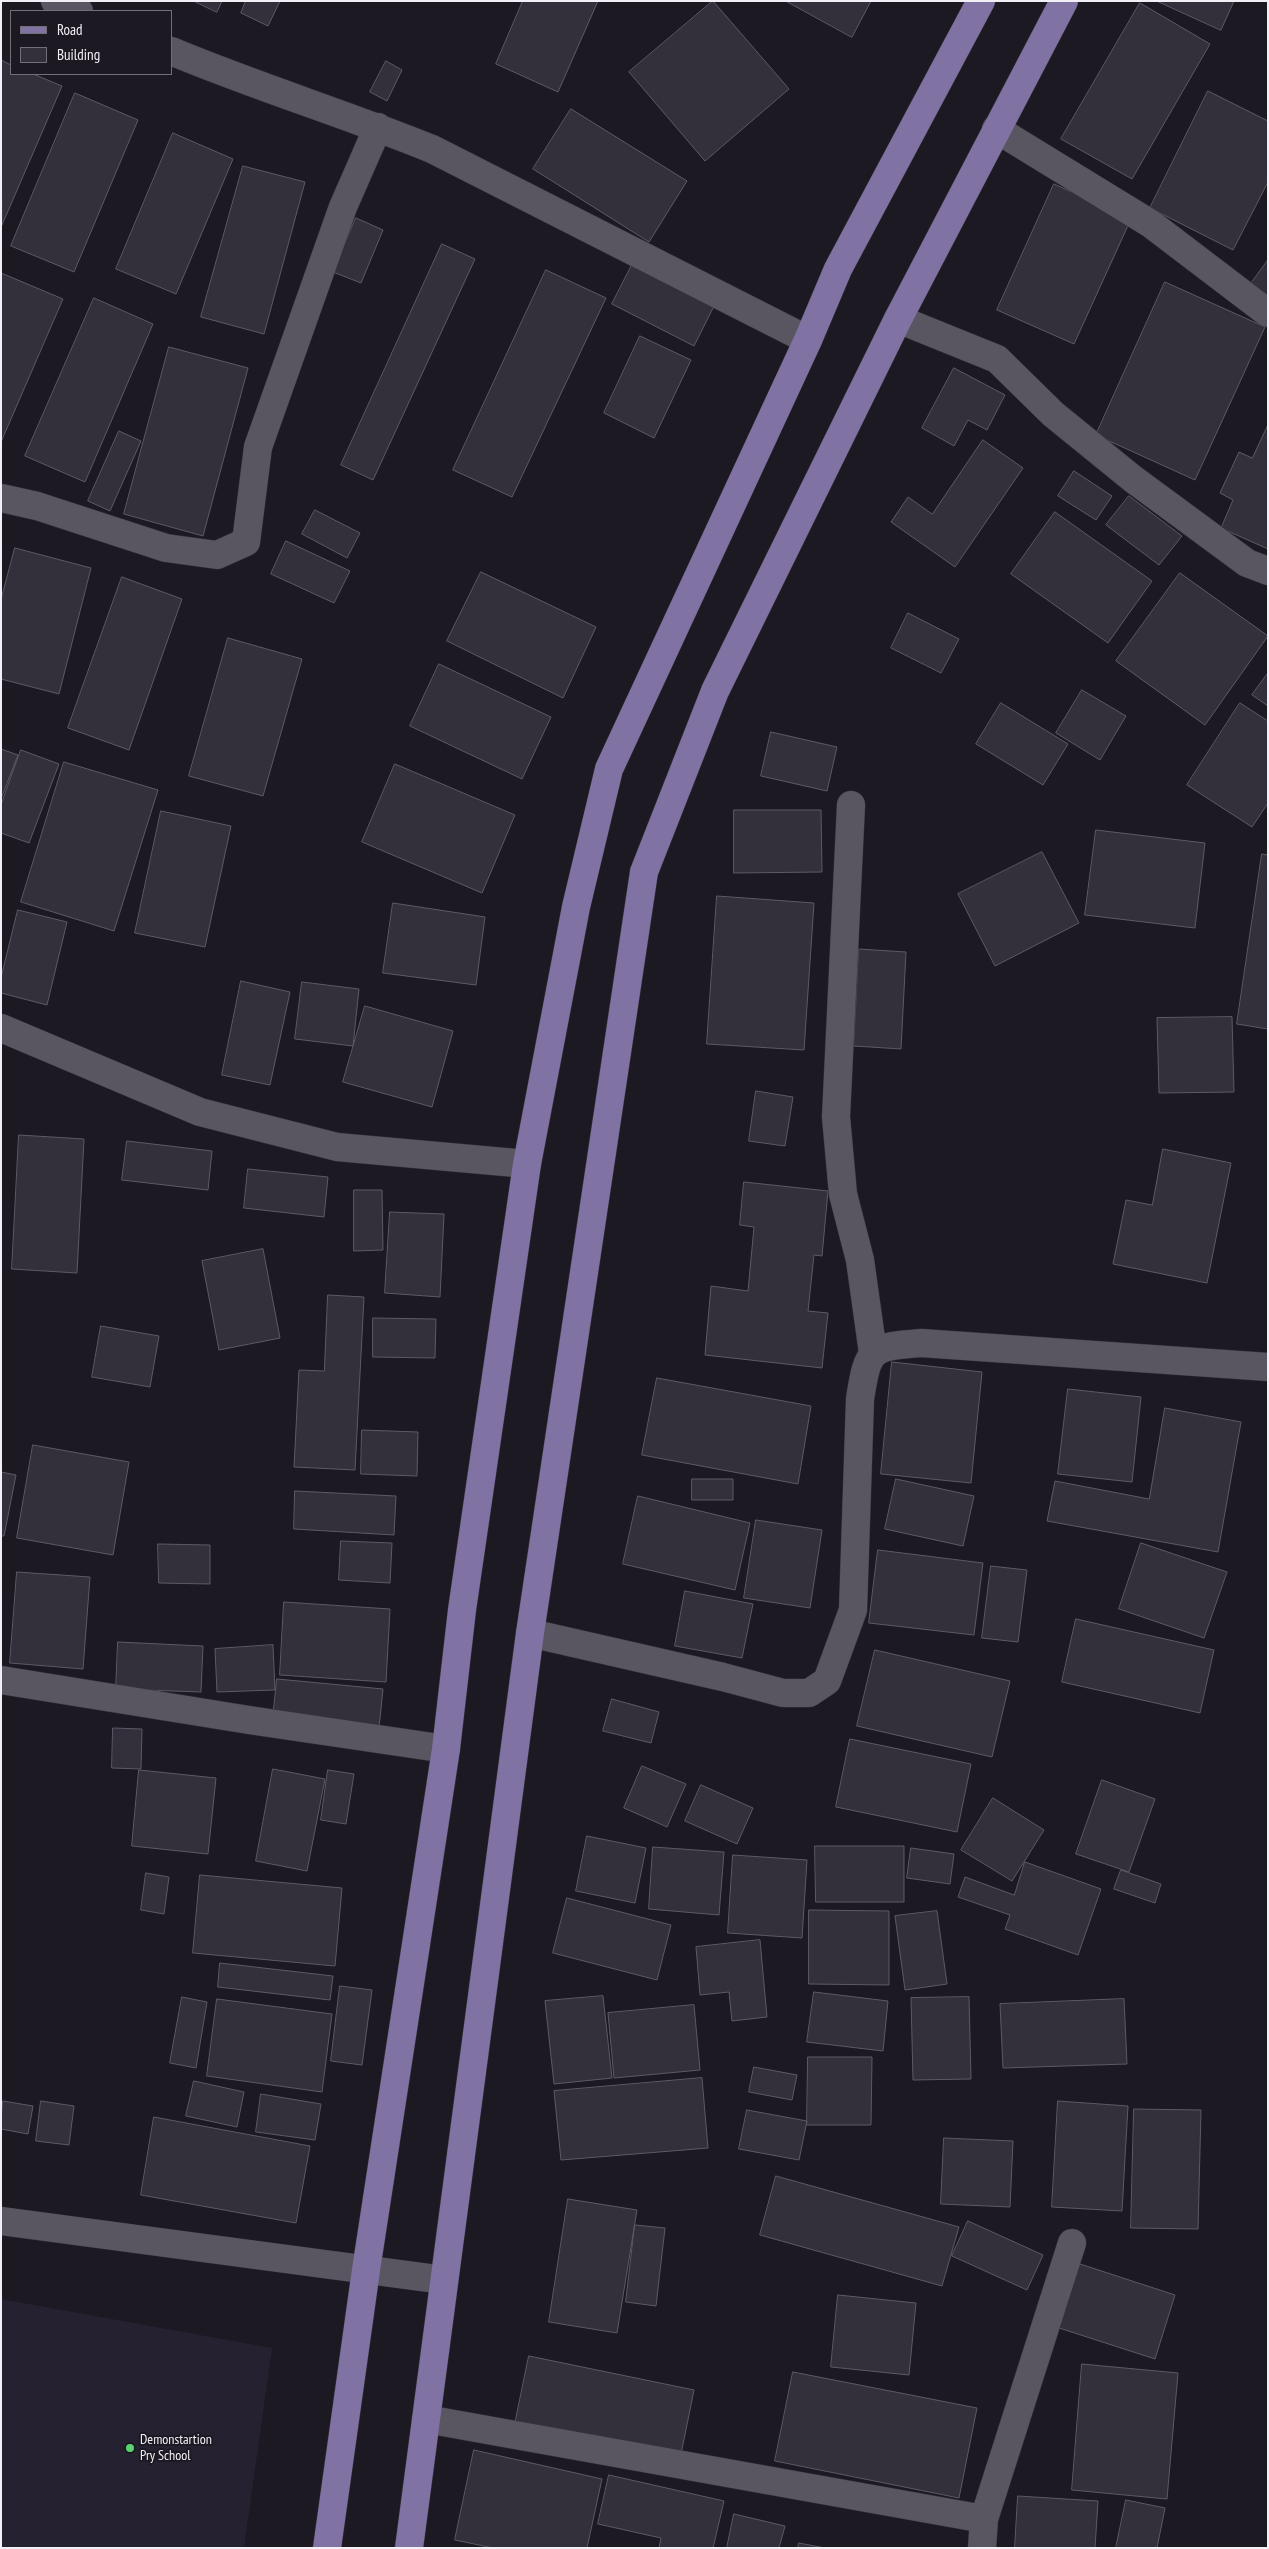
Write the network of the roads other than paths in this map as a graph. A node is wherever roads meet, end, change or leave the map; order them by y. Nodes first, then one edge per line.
1 (56, 1) edge
2 (981, 1) edge
3 (1064, 1) edge
4 (77, 10) edge
5 (172, 51) edge
6 (378, 127) junction
7 (996, 129) junction
8 (1268, 313) edge
9 (898, 319) junction
10 (808, 340) junction
11 (1, 498) edge
12 (1268, 571) edge
13 (851, 805) dead end
14 (1, 1028) edge
15 (527, 1164) junction
16 (872, 1353) junction
17 (1268, 1367) edge
18 (530, 1633) junction
19 (1, 1680) edge
20 (446, 1749) junction
21 (1, 2220) edge
22 (1072, 2243) dead end
23 (366, 2270) junction
24 (444, 2280) junction
25 (426, 2419) junction
26 (984, 2519) junction
27 (327, 2548) edge
28 (409, 2548) edge
29 (982, 2548) edge

1 - 4 street
2 - 10 main road
3 - 7 main road
5 - 6 street
6 - 10 street
6 - 11 street
7 - 8 street
7 - 9 main road
9 - 12 street
9 - 18 main road
10 - 15 main road
13 - 16 street
14 - 15 street
15 - 20 main road
16 - 17 street
16 - 18 street
18 - 24 main road
19 - 20 street
20 - 23 main road
21 - 23 street
22 - 26 street
23 - 24 street
23 - 27 main road
24 - 25 main road
25 - 26 street
25 - 28 main road
26 - 29 street

